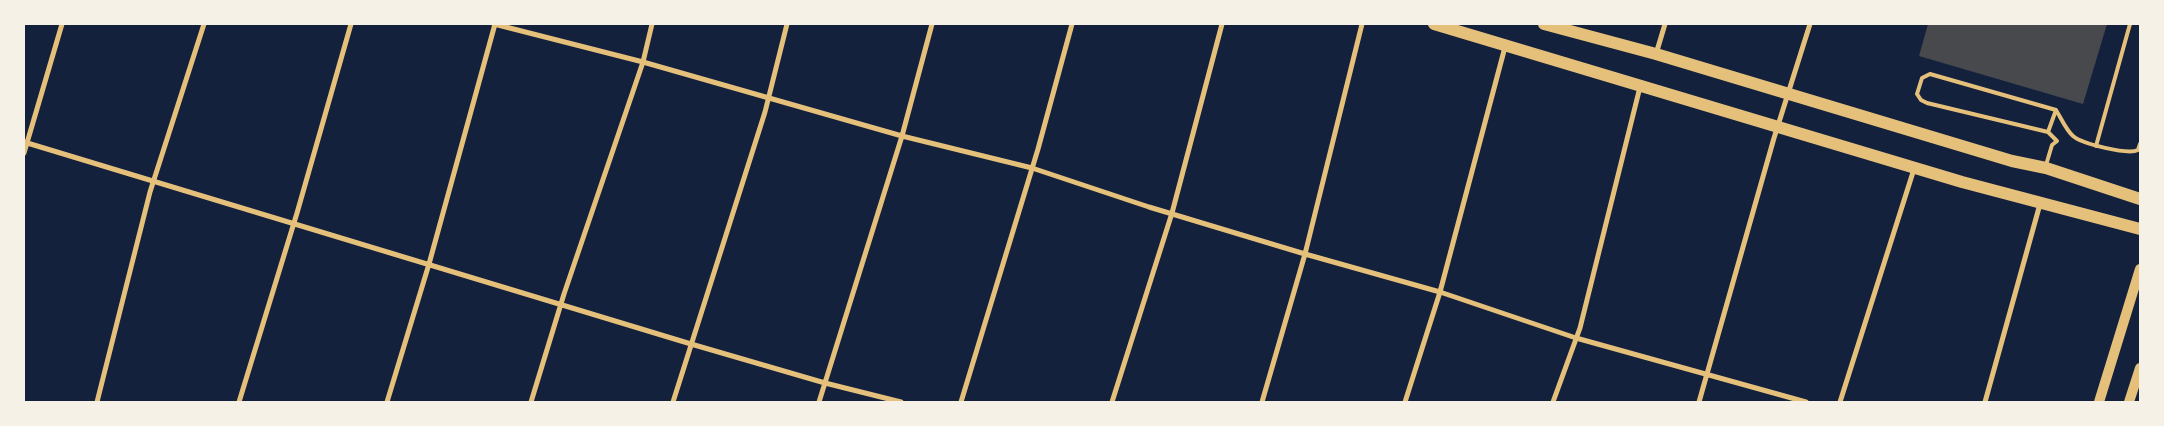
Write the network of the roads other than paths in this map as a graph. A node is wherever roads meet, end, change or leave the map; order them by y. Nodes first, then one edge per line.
1 (62, 24) edge
2 (204, 24) edge
3 (351, 24) edge
4 (495, 24) edge
5 (652, 24) edge
6 (787, 24) edge
7 (932, 24) edge
8 (1072, 24) edge
9 (1222, 24) edge
10 (1362, 24) edge
11 (1434, 24) edge
12 (1544, 24) edge
13 (1665, 24) edge
14 (1810, 24) edge
15 (2130, 24) edge
16 (1505, 46) junction
17 (1656, 54) junction
18 (643, 62) junction
19 (1640, 86) junction
20 (1788, 94) junction
21 (768, 97) junction
22 (2056, 110) junction
23 (1777, 128) junction
24 (2048, 132) junction
25 (902, 136) junction
26 (25, 142) edge
27 (2140, 144) edge
28 (2096, 146) junction
29 (24, 153) edge
30 (1032, 168) junction
31 (1915, 168) junction
32 (2046, 168) junction
33 (154, 180) junction
34 (2140, 199) edge
35 (2040, 204) junction
36 (1172, 213) junction
37 (294, 222) junction
38 (2140, 229) edge
39 (1305, 254) junction
40 (429, 264) junction
41 (2140, 269) edge
42 (1440, 292) junction
43 (561, 304) junction
44 (1576, 338) junction
45 (691, 344) junction
46 (2140, 368) edge
47 (1708, 374) junction
48 (825, 383) junction
49 (96, 402) edge
50 (239, 402) edge
51 (387, 402) edge
52 (531, 402) edge
53 (673, 402) edge
54 (820, 402) edge
55 (901, 402) edge
56 (961, 402) edge
57 (1112, 402) edge
58 (1262, 402) edge
59 (1405, 402) edge
60 (1553, 402) edge
61 (1700, 402) edge
62 (1806, 402) edge
63 (1840, 402) edge
64 (1985, 402) edge
65 (2099, 402) edge
66 (2129, 402) edge

1 - 26 street
2 - 33 street
3 - 37 street
4 - 18 street
4 - 40 street
5 - 18 street
6 - 21 street
7 - 25 street
8 - 30 street
9 - 36 street
10 - 39 street
11 - 16 main road
12 - 17 main road
13 - 17 street
14 - 20 street
15 - 28 lane
16 - 19 main road
16 - 42 street
17 - 20 main road
18 - 21 street
18 - 43 street
19 - 23 main road
19 - 44 street
20 - 23 street
20 - 32 main road
21 - 25 street
21 - 45 street
22 - 24 lane
22 - 24 lane
22 - 28 lane
23 - 31 main road
23 - 47 street
24 - 32 lane
25 - 30 street
25 - 48 street
26 - 29 street
26 - 33 street
27 - 28 lane
30 - 36 street
30 - 56 street
31 - 35 main road
31 - 63 street
32 - 34 main road
33 - 37 street
33 - 49 street
35 - 38 main road
35 - 64 street
36 - 39 street
36 - 57 street
37 - 40 street
37 - 50 street
39 - 42 street
39 - 58 street
40 - 43 street
40 - 51 street
41 - 65 main road
42 - 44 street
42 - 59 street
43 - 45 street
43 - 52 street
44 - 47 street
44 - 60 street
45 - 48 street
45 - 53 street
46 - 66 main road
47 - 61 street
47 - 62 street
48 - 54 street
48 - 55 street

